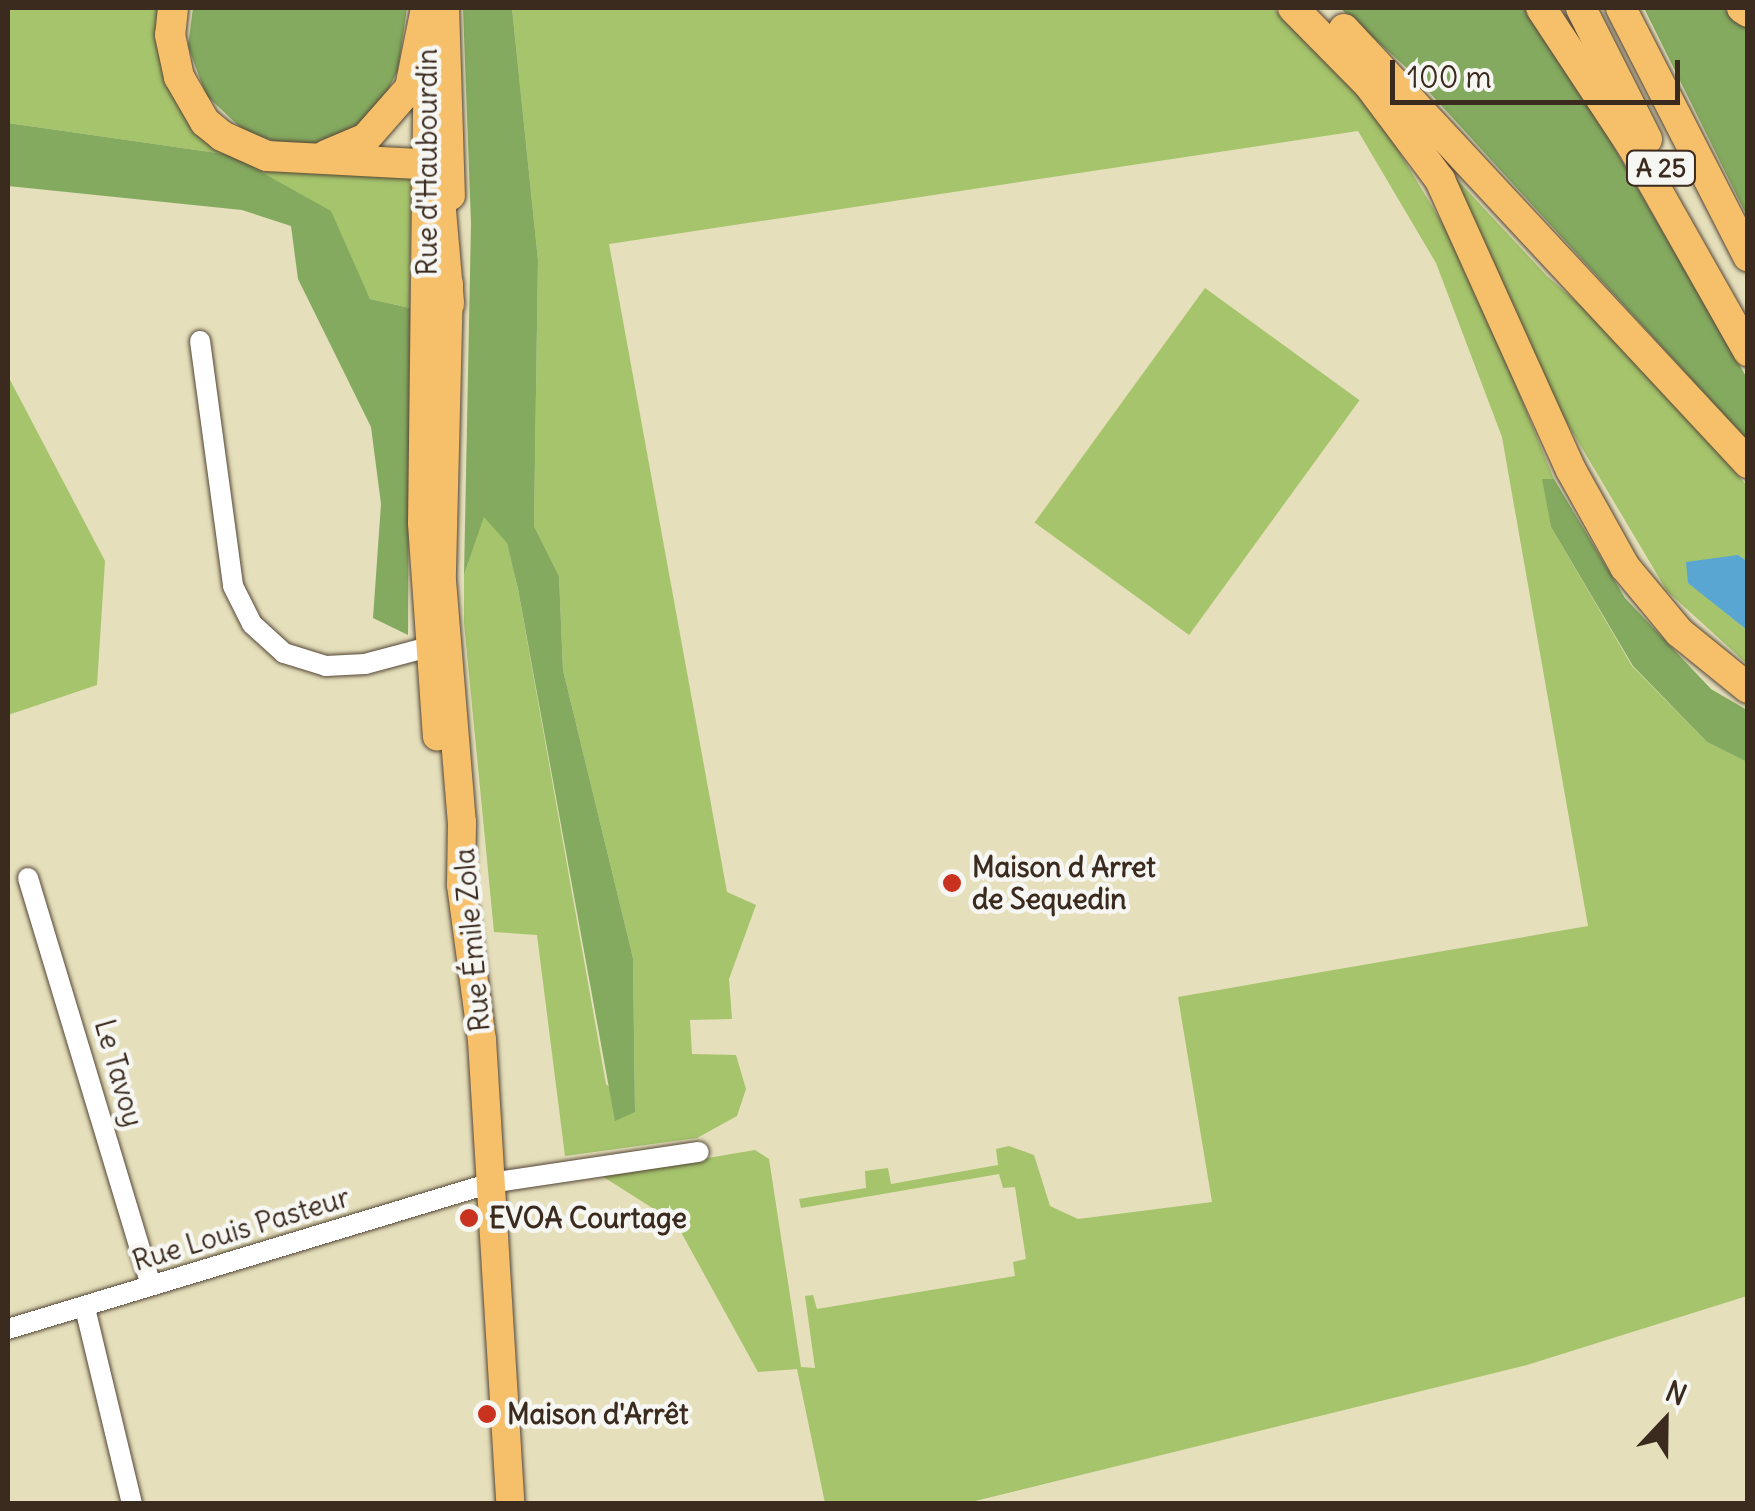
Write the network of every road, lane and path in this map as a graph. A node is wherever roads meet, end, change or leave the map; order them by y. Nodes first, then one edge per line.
1 (174, 8) edge
2 (426, 8) edge
3 (445, 8) edge
4 (1293, 8) edge
5 (1319, 8) edge
6 (1541, 8) edge
7 (1581, 8) edge
8 (1620, 8) edge
9 (299, 160) junction
10 (429, 162) junction
11 (1748, 256) edge
12 (441, 312) junction
13 (1748, 325) edge
14 (200, 341) dead end
15 (1748, 352) edge
16 (1748, 463) edge
17 (438, 644) junction
18 (1748, 688) edge
19 (28, 878) dead end
20 (699, 1152) dead end
21 (491, 1183) junction
22 (151, 1286) junction
23 (85, 1308) junction
24 (8, 1329) edge
25 (132, 1504) edge
26 (510, 1504) edge

1 - 9 highway
2 - 9 highway
2 - 10 main road, Rue d'Haubourdin
3 - 12 main road, Rue d'Haubourdin
4 - 18 highway
5 - 16 highway
6 - 15 highway
7 - 13 highway, A 25
8 - 11 highway, A 25
9 - 10 highway
10 - 12 highway
12 - 17 main road
14 - 17 street
17 - 21 main road
19 - 22 street, Le Tavoy
20 - 21 street, Rue Louis Pasteur
21 - 22 street, Rue Louis Pasteur
21 - 26 main road
22 - 23 street, Rue Louis Pasteur
23 - 24 street, Rue Louis Pasteur
23 - 25 street

